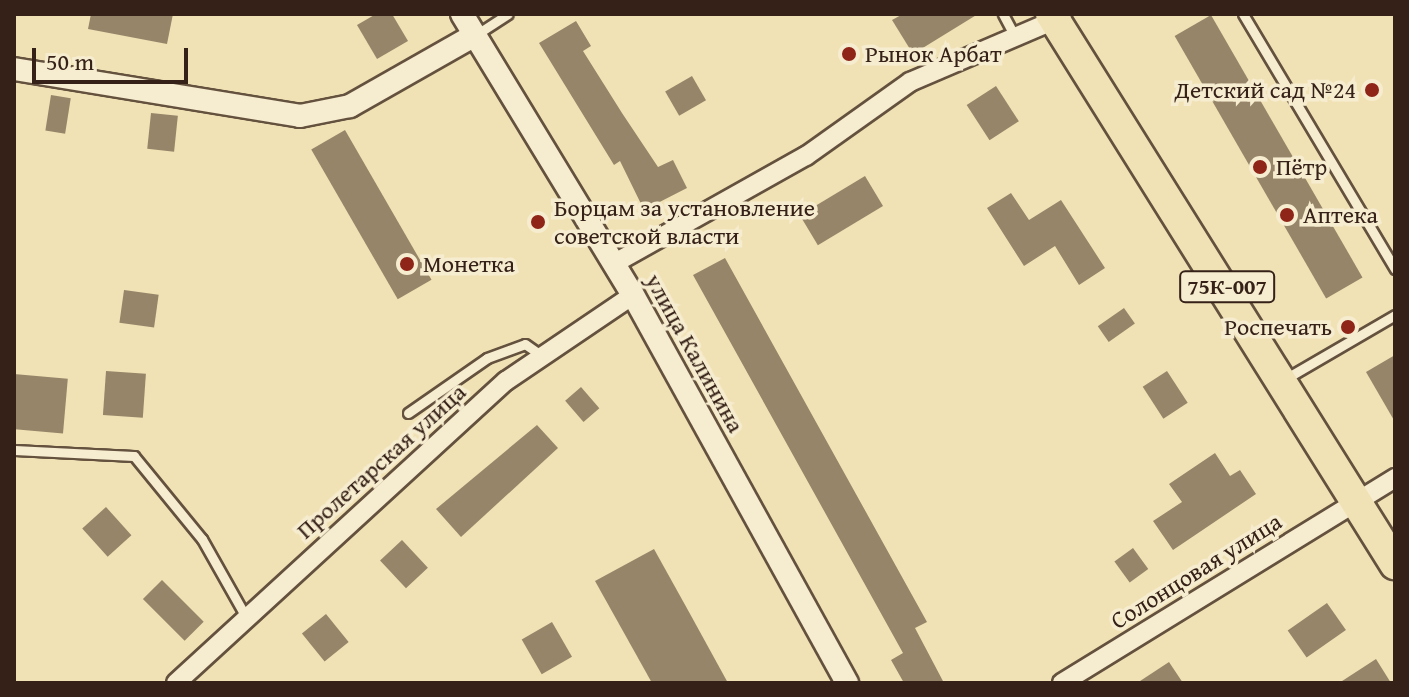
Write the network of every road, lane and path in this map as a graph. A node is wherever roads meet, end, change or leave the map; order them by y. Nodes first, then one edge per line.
1 (462, 14) edge
2 (508, 14) edge
3 (1003, 14) edge
4 (1243, 14) edge
5 (1058, 16) edge
6 (473, 36) junction
7 (1016, 38) junction
8 (14, 69) edge
9 (615, 263) junction
10 (1395, 269) edge
11 (633, 295) junction
12 (1395, 315) edge
13 (541, 355) junction
14 (1285, 379) junction
15 (408, 413) dead end
16 (14, 450) edge
17 (1395, 478) edge
18 (1356, 500) junction
19 (1395, 564) edge
20 (246, 617) junction
21 (176, 683) edge
22 (847, 683) edge
23 (1062, 683) edge

1 - 6 street, улица Калинина
2 - 6 lane
3 - 7 lane
4 - 10 lane
5 - 7 street
5 - 14 main road, 75К-007
6 - 8 street
6 - 9 street, улица Калинина
7 - 9 street
9 - 11 street, улица Калинина
11 - 13 street, Пролетарская улица
11 - 22 street, улица Калинина
12 - 14 lane
13 - 15 lane
13 - 20 street, Пролетарская улица
14 - 18 main road, 75К-007
16 - 20 lane
17 - 18 street, Солонцовая улица
18 - 19 main road, 75К-007
18 - 23 street, Солонцовая улица
20 - 21 street, Пролетарская улица

